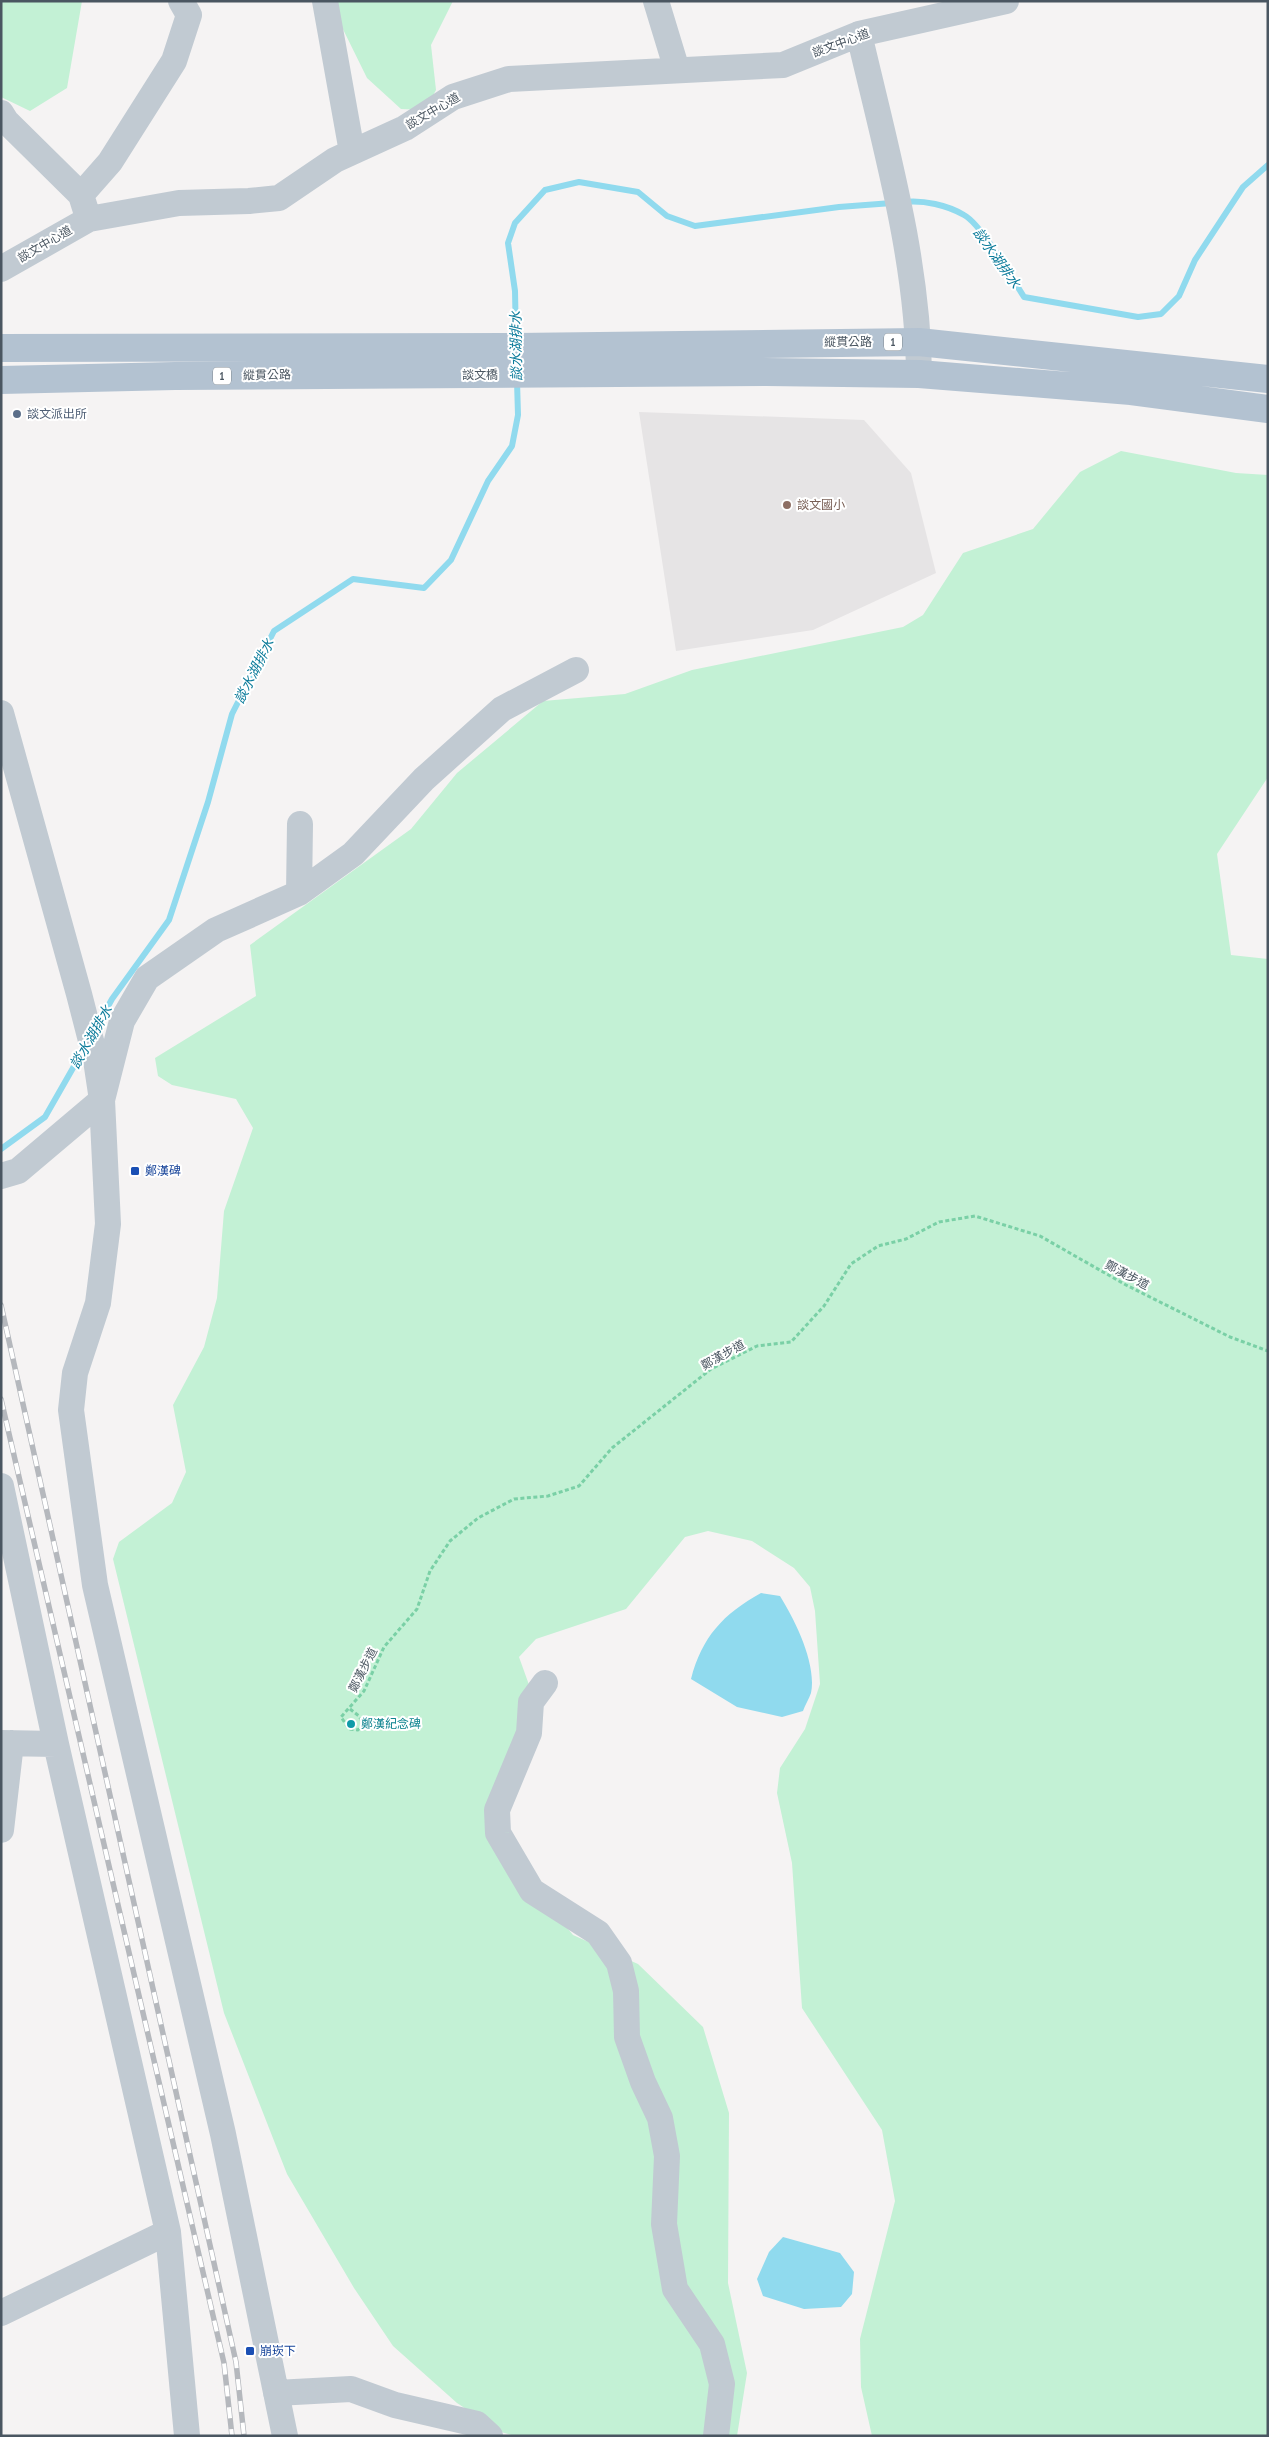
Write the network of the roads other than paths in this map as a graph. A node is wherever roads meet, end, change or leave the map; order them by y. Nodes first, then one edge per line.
1 (181, 1) edge
2 (326, 1) edge
3 (656, 1) edge
4 (1006, 1) edge
5 (859, 34) junction
6 (677, 70) junction
7 (3, 121) edge
8 (352, 152) junction
9 (85, 207) junction
10 (1, 269) edge
11 (919, 342) junction
12 (763, 343) junction
13 (1, 348) edge
14 (766, 372) junction
15 (442, 374) joint
16 (919, 374) junction
17 (1, 380) edge
18 (1268, 380) edge
19 (1268, 409) edge
20 (576, 670) dead end
21 (1, 713) edge
22 (300, 824) dead end
23 (300, 892) junction
24 (102, 1100) junction
25 (1, 1176) edge
26 (1, 1486) edge
27 (545, 1683) dead end
28 (6, 1743) edge
29 (56, 1744) junction
30 (1, 1830) edge
31 (168, 2232) junction
32 (1, 2313) edge
33 (276, 2392) junction
34 (187, 2436) edge
35 (285, 2436) edge
36 (490, 2436) edge
37 (716, 2436) edge

1 - 9 street
2 - 8 street
3 - 6 street
4 - 5 street, 談文中心道
5 - 6 street, 談文中心道
5 - 11 street
6 - 8 street, 談文中心道
7 - 9 street
8 - 9 street, 談文中心道
9 - 10 street, 談文中心道
11 - 12 main road, 縱貫公路 / 1
11 - 16 street
11 - 18 main road, 縱貫公路 / 1
12 - 13 main road, 縱貫公路 / 1
12 - 14 main road
14 - 15 main road, 談文橋 / 1
14 - 16 main road, 1
15 - 17 main road, 縱貫公路 / 1
16 - 19 main road, 1
20 - 23 street
21 - 24 street
22 - 23 street
23 - 24 street
24 - 25 street
24 - 33 street
26 - 29 street
27 - 37 street
28 - 29 street
28 - 30 street
29 - 31 street
31 - 32 street
31 - 34 street
33 - 35 street
33 - 36 street

